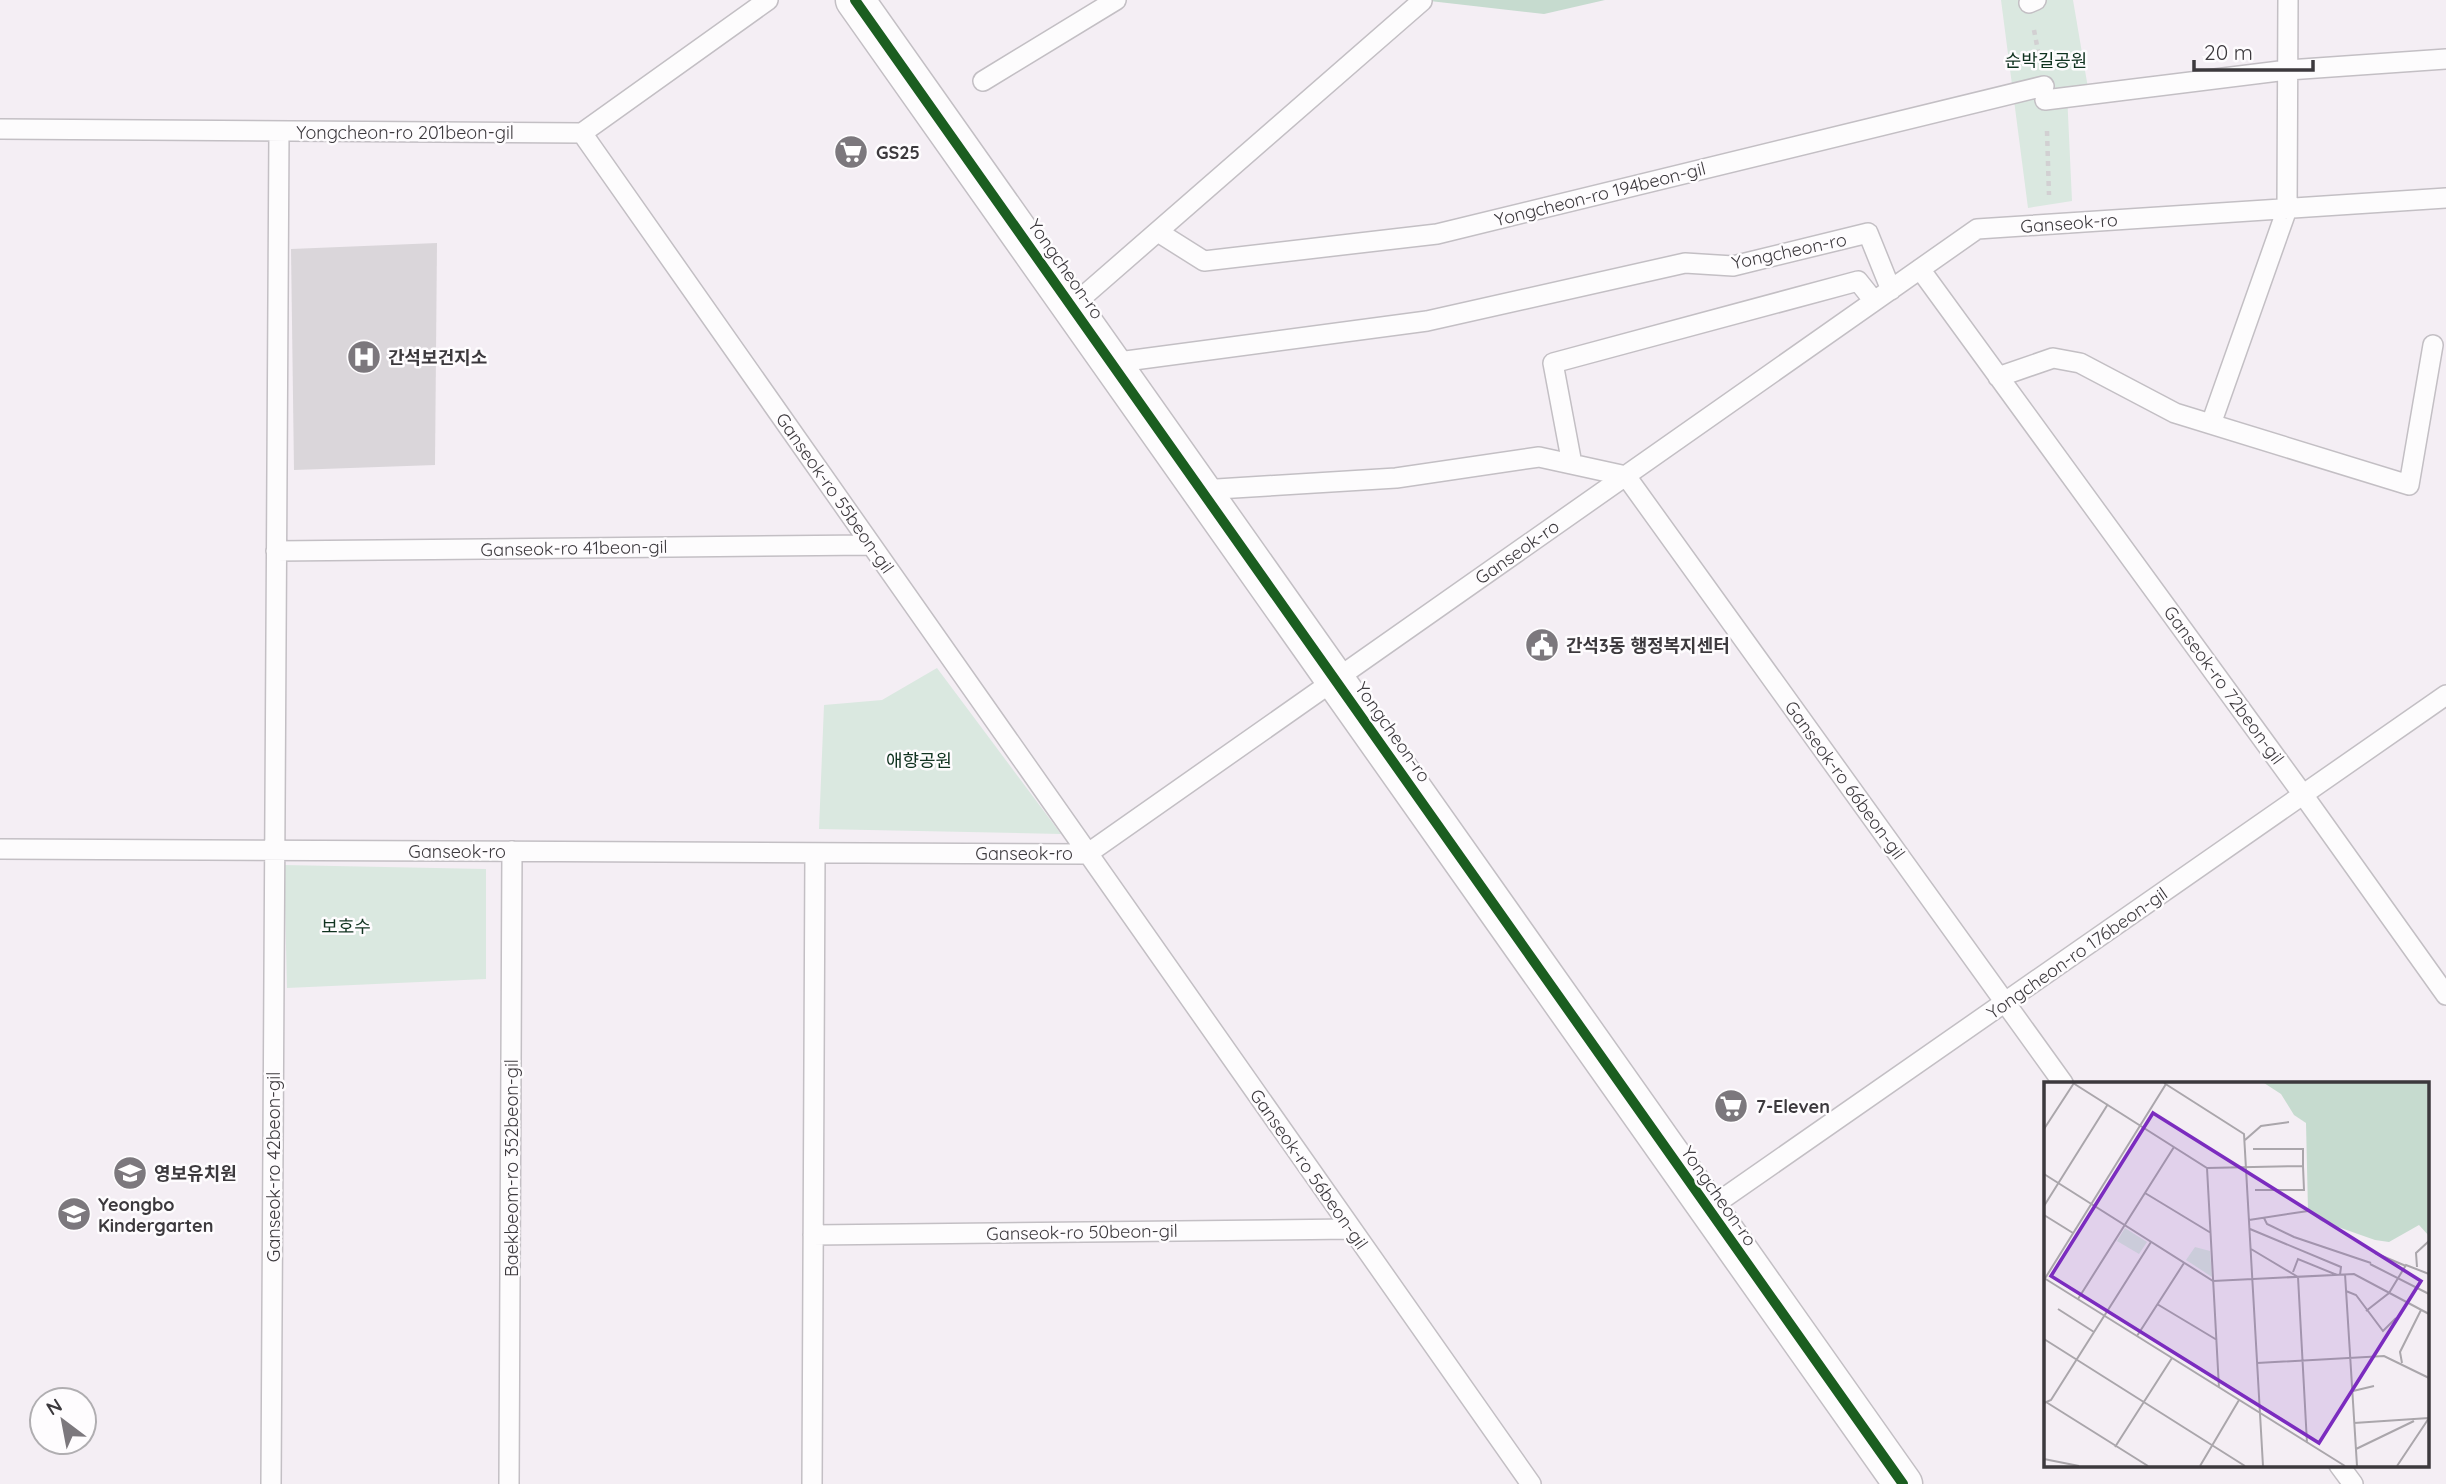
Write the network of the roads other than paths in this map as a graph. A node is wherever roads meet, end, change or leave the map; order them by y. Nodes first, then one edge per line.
1 (768, 0) edge
2 (855, 0) edge
3 (1116, 0) edge
4 (2288, 0) edge
5 (1422, 1) edge
6 (2446, 59) edge
7 (2288, 70) junction
8 (983, 82) dead end
9 (0, 129) edge
10 (279, 131) junction
11 (582, 133) junction
12 (2446, 198) edge
13 (2287, 209) junction
14 (1158, 232) junction
15 (1920, 269) junction
16 (1891, 290) junction
17 (1874, 301) junction
18 (1071, 307) junction
19 (2433, 345) dead end
20 (1111, 363) junction
21 (1998, 377) junction
22 (2211, 424) junction
23 (1572, 464) junction
24 (1626, 476) junction
25 (1201, 490) junction
26 (871, 545) junction
27 (276, 551) junction
28 (1335, 680) junction
29 (2446, 695) edge
30 (2304, 796) junction
31 (0, 849) edge
32 (275, 850) junction
33 (512, 851) junction
34 (815, 853) junction
35 (1087, 854) junction
36 (2446, 995) edge
37 (2006, 1003) junction
38 (2062, 1082) edge
39 (1707, 1209) junction
40 (1351, 1229) junction
41 (813, 1235) junction
42 (2340, 1466) edge
43 (271, 1484) edge
44 (509, 1484) edge
45 (812, 1484) edge
46 (1531, 1484) edge
47 (1903, 1484) edge
48 (2353, 1484) edge

1 - 11 lane
2 - 18 street, Yongcheon-ro
3 - 8 lane
4 - 7 lane
5 - 14 lane
6 - 7 lane, Yongcheon-ro 194beon-gil
7 - 13 lane
7 - 14 lane, Yongcheon-ro 194beon-gil
9 - 10 lane, Yongcheon-ro 201beon-gil
10 - 11 lane, Yongcheon-ro 201beon-gil
10 - 27 lane
11 - 26 lane, Ganseok-ro 55beon-gil
12 - 13 lane, Ganseok-ro
13 - 15 lane, Ganseok-ro
13 - 22 lane
14 - 18 lane
15 - 16 lane, Ganseok-ro
15 - 21 lane, Ganseok-ro 72beon-gil
16 - 17 lane, Ganseok-ro
16 - 20 lane, Yongcheon-ro
17 - 23 lane
17 - 24 lane, Ganseok-ro
18 - 20 street, Yongcheon-ro
19 - 22 lane
20 - 25 street, Yongcheon-ro
21 - 22 lane
21 - 30 lane, Ganseok-ro 72beon-gil
23 - 24 lane
23 - 25 lane
24 - 28 lane, Ganseok-ro
24 - 37 lane, Ganseok-ro 66beon-gil
25 - 28 street, Yongcheon-ro
26 - 27 lane, Ganseok-ro 41beon-gil
26 - 35 lane, Ganseok-ro 55beon-gil
27 - 32 lane
28 - 35 lane, Ganseok-ro
28 - 39 street, Yongcheon-ro
29 - 30 lane, Yongcheon-ro 176beon-gil
30 - 36 lane, Ganseok-ro 72beon-gil
30 - 37 lane, Yongcheon-ro 176beon-gil
31 - 32 lane, Ganseok-ro
32 - 33 lane, Ganseok-ro
32 - 43 lane, Ganseok-ro 42beon-gil
33 - 34 lane, Ganseok-ro
33 - 44 lane, Baekbeom-ro 352beon-gil
34 - 35 lane, Ganseok-ro
34 - 41 lane
35 - 40 lane, Ganseok-ro 56beon-gil
37 - 38 lane, Ganseok-ro 66beon-gil
37 - 39 lane, Yongcheon-ro 176beon-gil
39 - 47 street, Yongcheon-ro
40 - 41 lane, Ganseok-ro 50beon-gil
40 - 46 lane, Ganseok-ro 56beon-gil
41 - 45 lane
42 - 48 lane

